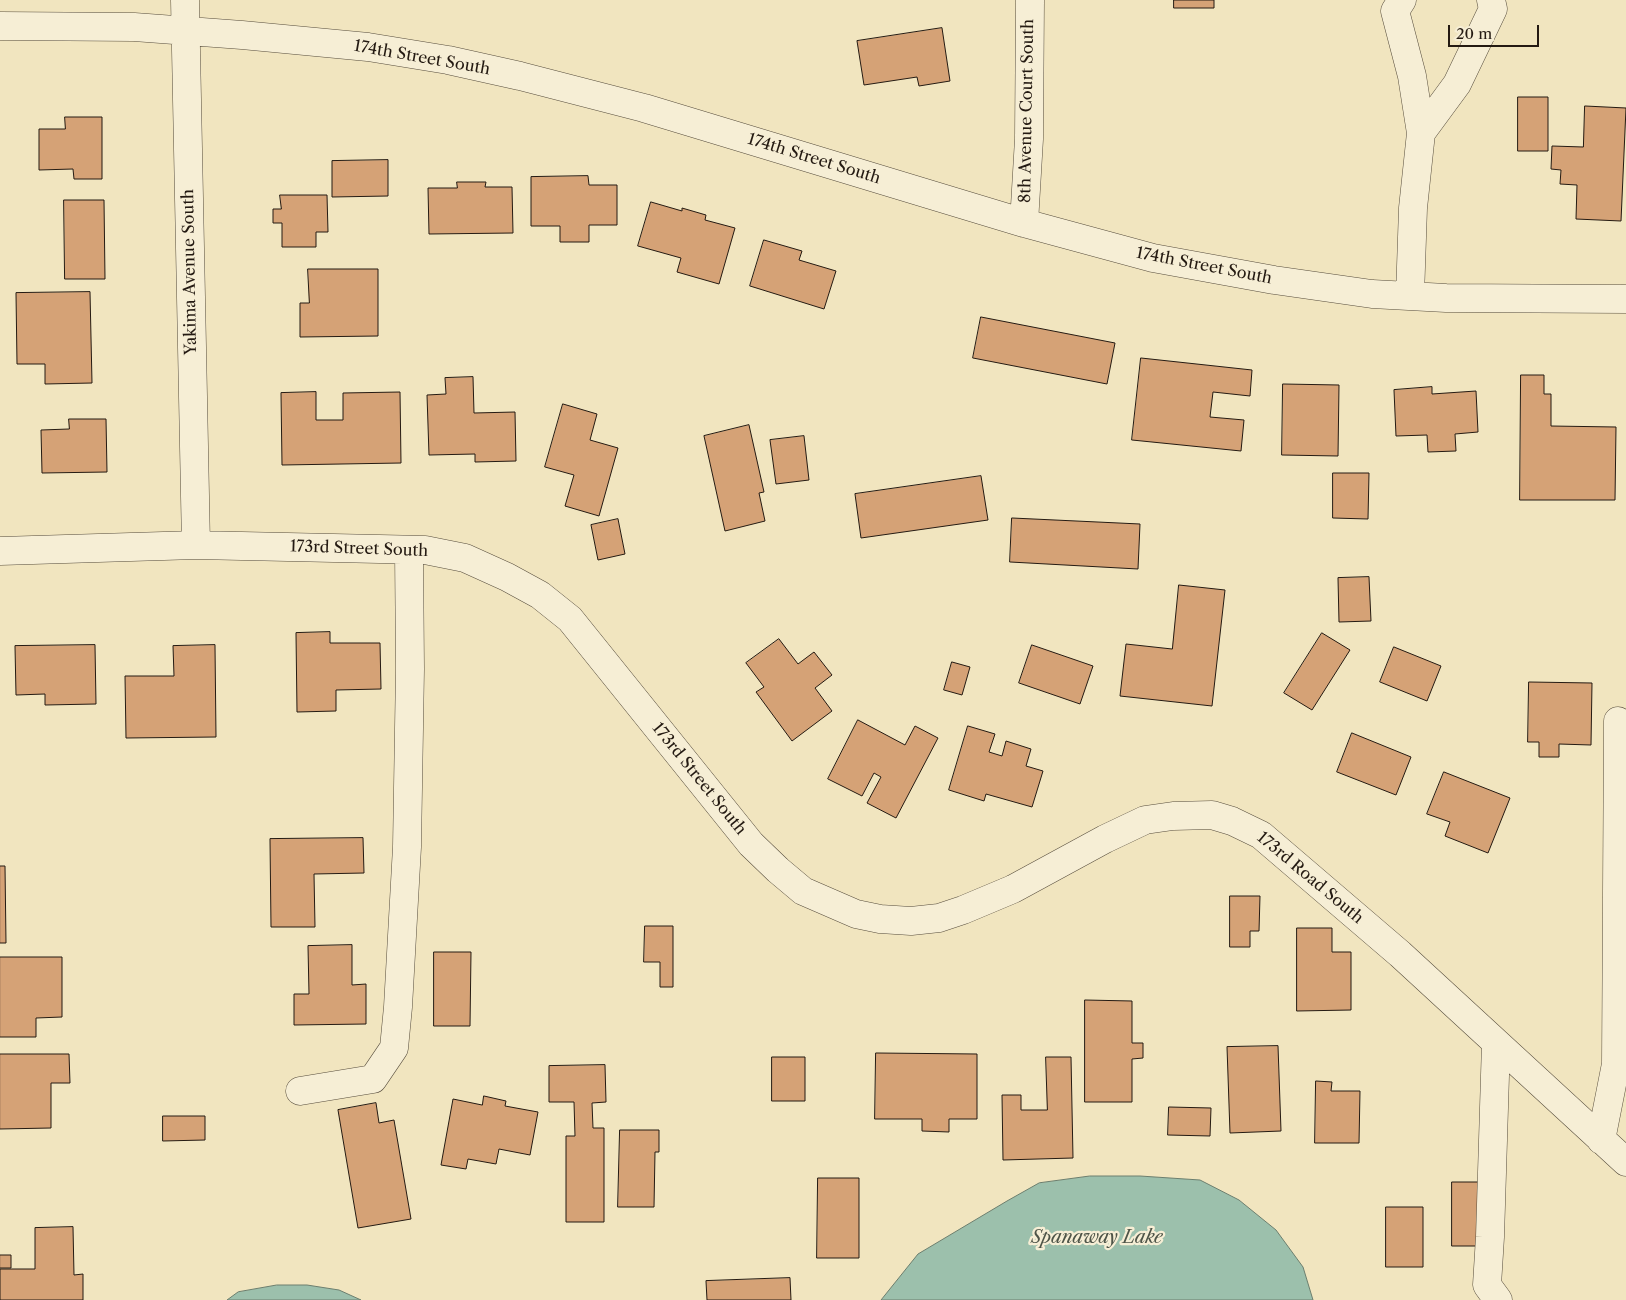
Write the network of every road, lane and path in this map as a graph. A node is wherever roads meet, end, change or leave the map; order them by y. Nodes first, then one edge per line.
1 (185, 0) edge
2 (1030, 0) edge
3 (1402, 0) edge
4 (1491, 0) edge
5 (0, 26) edge
6 (185, 32) junction
7 (1422, 133) junction
8 (1024, 223) junction
9 (1410, 296) junction
10 (1626, 299) edge
11 (196, 545) junction
12 (409, 550) junction
13 (0, 551) edge
14 (1618, 721) dead end
15 (788, 879) joint
16 (1496, 1042) junction
17 (300, 1091) dead end
18 (1601, 1140) junction
19 (1626, 1162) edge
20 (1498, 1300) edge

1 - 6 street, Yakima Avenue South
2 - 8 street, 8th Avenue Court South
3 - 7 street
4 - 7 street
5 - 6 street, 174th Street South
6 - 8 street, 174th Street South
6 - 11 street, Yakima Avenue South
7 - 9 street
8 - 9 street, 174th Street South
9 - 10 street, 174th Street South
11 - 12 street, 173rd Street South
11 - 13 street, 173rd Street South
12 - 15 street, 173rd Street South
12 - 17 street
14 - 18 street
15 - 16 street, 173rd Road South
16 - 18 street, 173rd Road South
16 - 20 street
18 - 19 street, 173rd Road South

